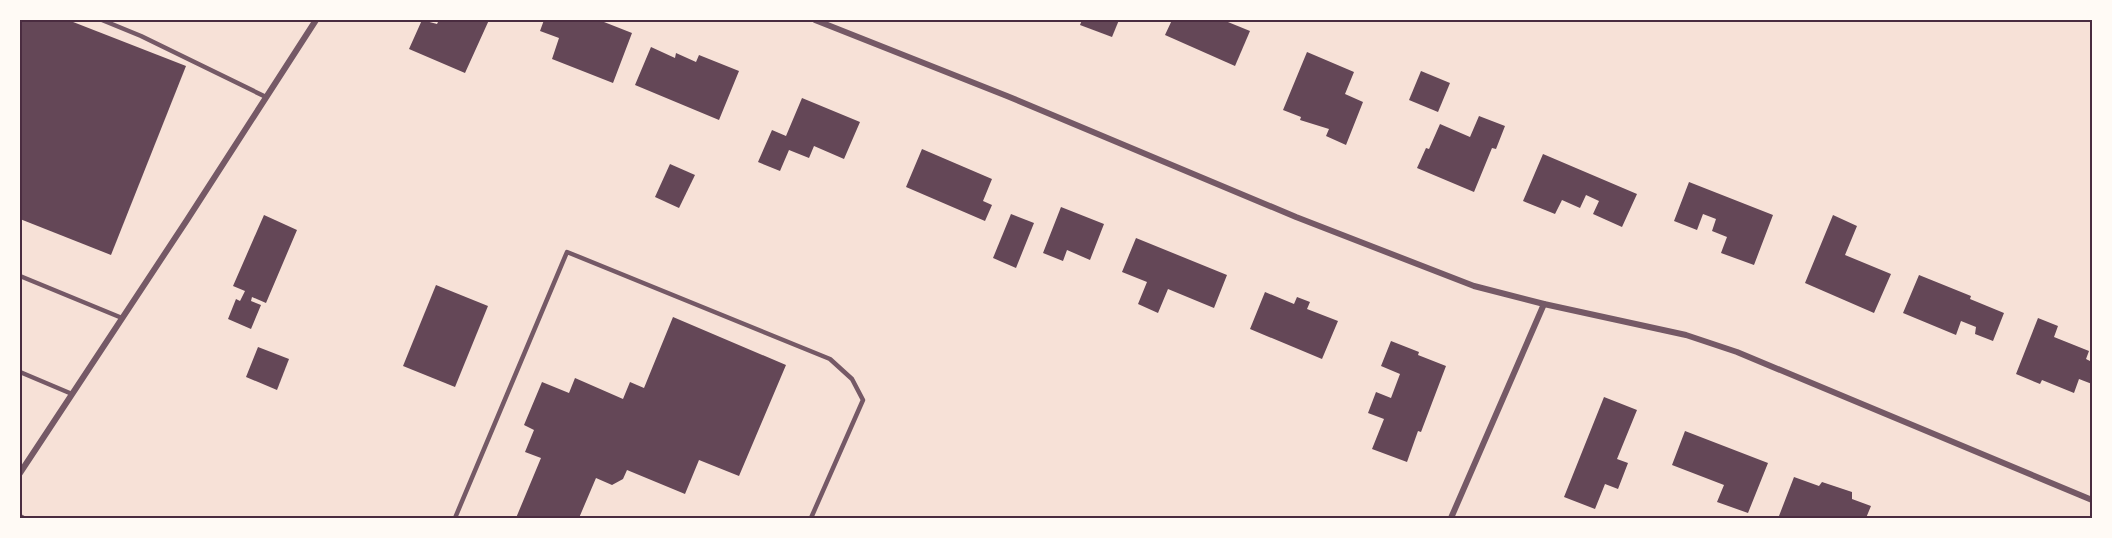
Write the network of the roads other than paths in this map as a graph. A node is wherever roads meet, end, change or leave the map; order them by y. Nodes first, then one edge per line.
1 (102, 20) edge
2 (316, 20) edge
3 (815, 20) edge
4 (266, 97) junction
5 (20, 276) edge
6 (1544, 304) junction
7 (122, 318) junction
8 (20, 372) edge
9 (72, 394) junction
10 (20, 473) edge
11 (2092, 500) edge
12 (455, 519) edge
13 (810, 519) edge
14 (1451, 519) edge

1 - 4 lane
2 - 4 street
3 - 6 street
4 - 7 street
5 - 7 lane
6 - 11 street
6 - 14 street
7 - 9 street
8 - 9 lane
9 - 10 street
12 - 13 lane

